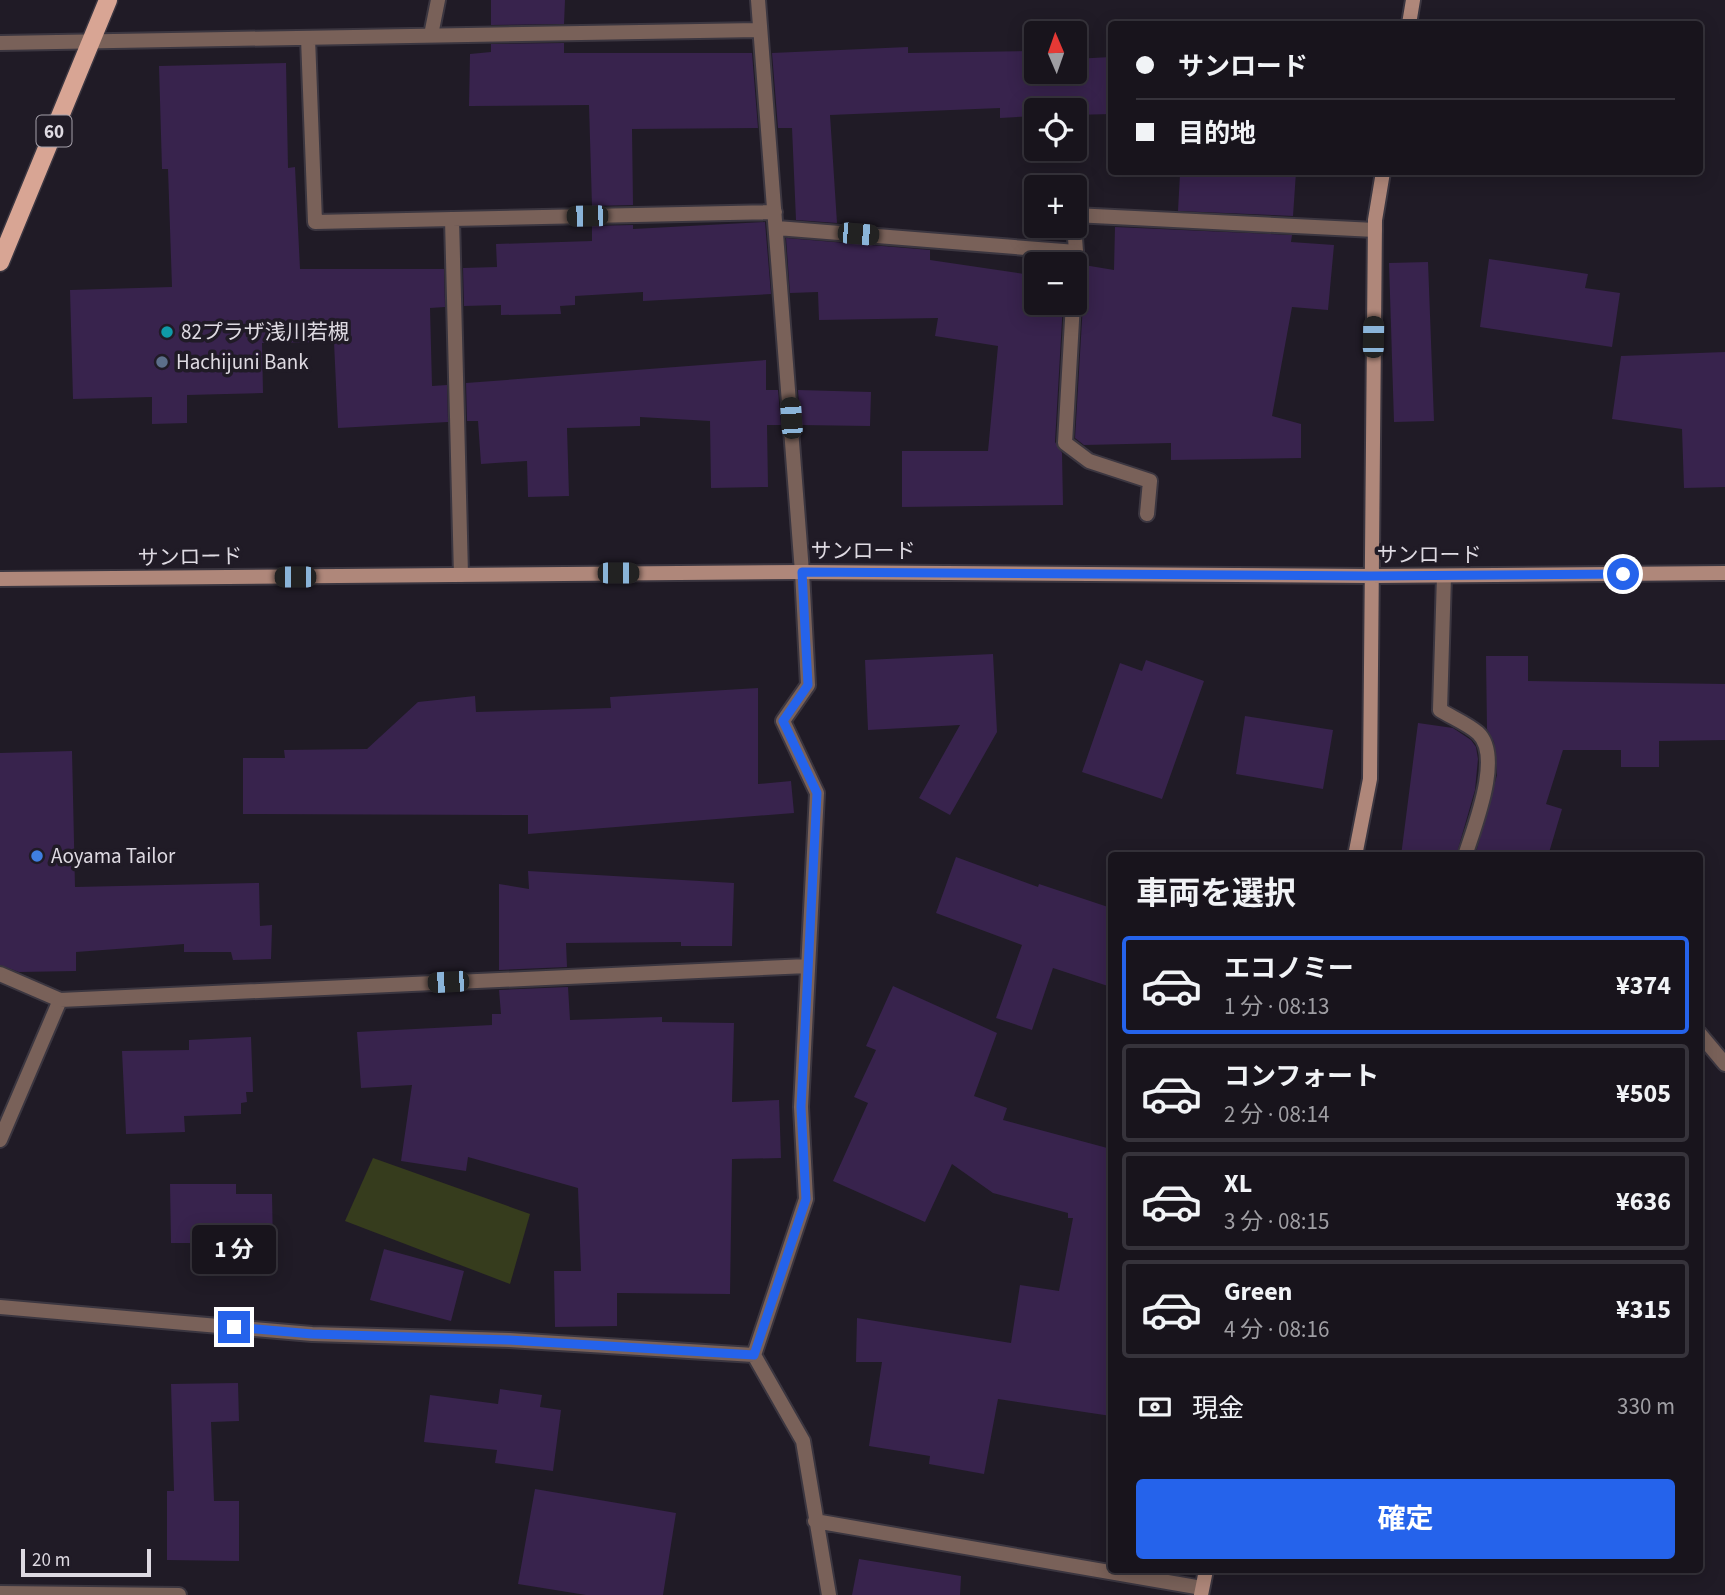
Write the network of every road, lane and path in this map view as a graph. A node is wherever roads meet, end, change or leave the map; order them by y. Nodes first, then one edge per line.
1 (108, 0) edge
2 (439, 0) edge
3 (758, 0) edge
4 (1413, 0) edge
5 (1410, 21) edge
6 (758, 30) junction
7 (431, 35) junction
8 (308, 37) junction
9 (91, 41) junction
10 (0, 43) edge
11 (1383, 175) edge
12 (775, 212) junction
13 (1087, 216) edge
14 (452, 219) junction
15 (777, 228) junction
16 (1374, 230) junction
17 (1075, 238) edge
18 (1076, 252) joint
19 (0, 262) edge
20 (1072, 315) edge
21 (1147, 514) dead end
22 (802, 572) junction
23 (1725, 573) edge
24 (461, 575) junction
25 (1371, 576) junction
26 (1444, 576) junction
27 (0, 579) edge
28 (1356, 852) edge
29 (1466, 852) edge
30 (808, 967) junction
31 (0, 974) edge
32 (60, 1000) junction
33 (1703, 1038) edge
34 (1725, 1064) edge
35 (0, 1140) edge
36 (0, 1307) edge
37 (754, 1355) junction
38 (815, 1521) junction
39 (1205, 1573) edge
40 (1201, 1592) edge
41 (0, 1593) edge
42 (179, 1595) edge
43 (829, 1595) edge

1 - 9 main road, 60
2 - 7 street
3 - 6 street
4 - 5 street
6 - 7 street
6 - 12 street
7 - 8 street
8 - 9 street
8 - 14 street
9 - 10 street
9 - 19 main road, 60
11 - 16 street
12 - 14 street
12 - 15 street
13 - 16 street
14 - 24 street
15 - 18 street
15 - 22 street
16 - 25 street
17 - 18 street
20 - 21 street
22 - 24 street, サンロード
22 - 25 street, サンロード
22 - 30 street
23 - 26 street, サンロード
24 - 27 street, サンロード
25 - 26 street, サンロード
25 - 28 street
26 - 29 street
30 - 32 street
30 - 37 street
31 - 32 street
32 - 35 street
33 - 34 street
36 - 37 street
37 - 38 street
38 - 40 street
38 - 43 street
39 - 40 street
41 - 42 street

